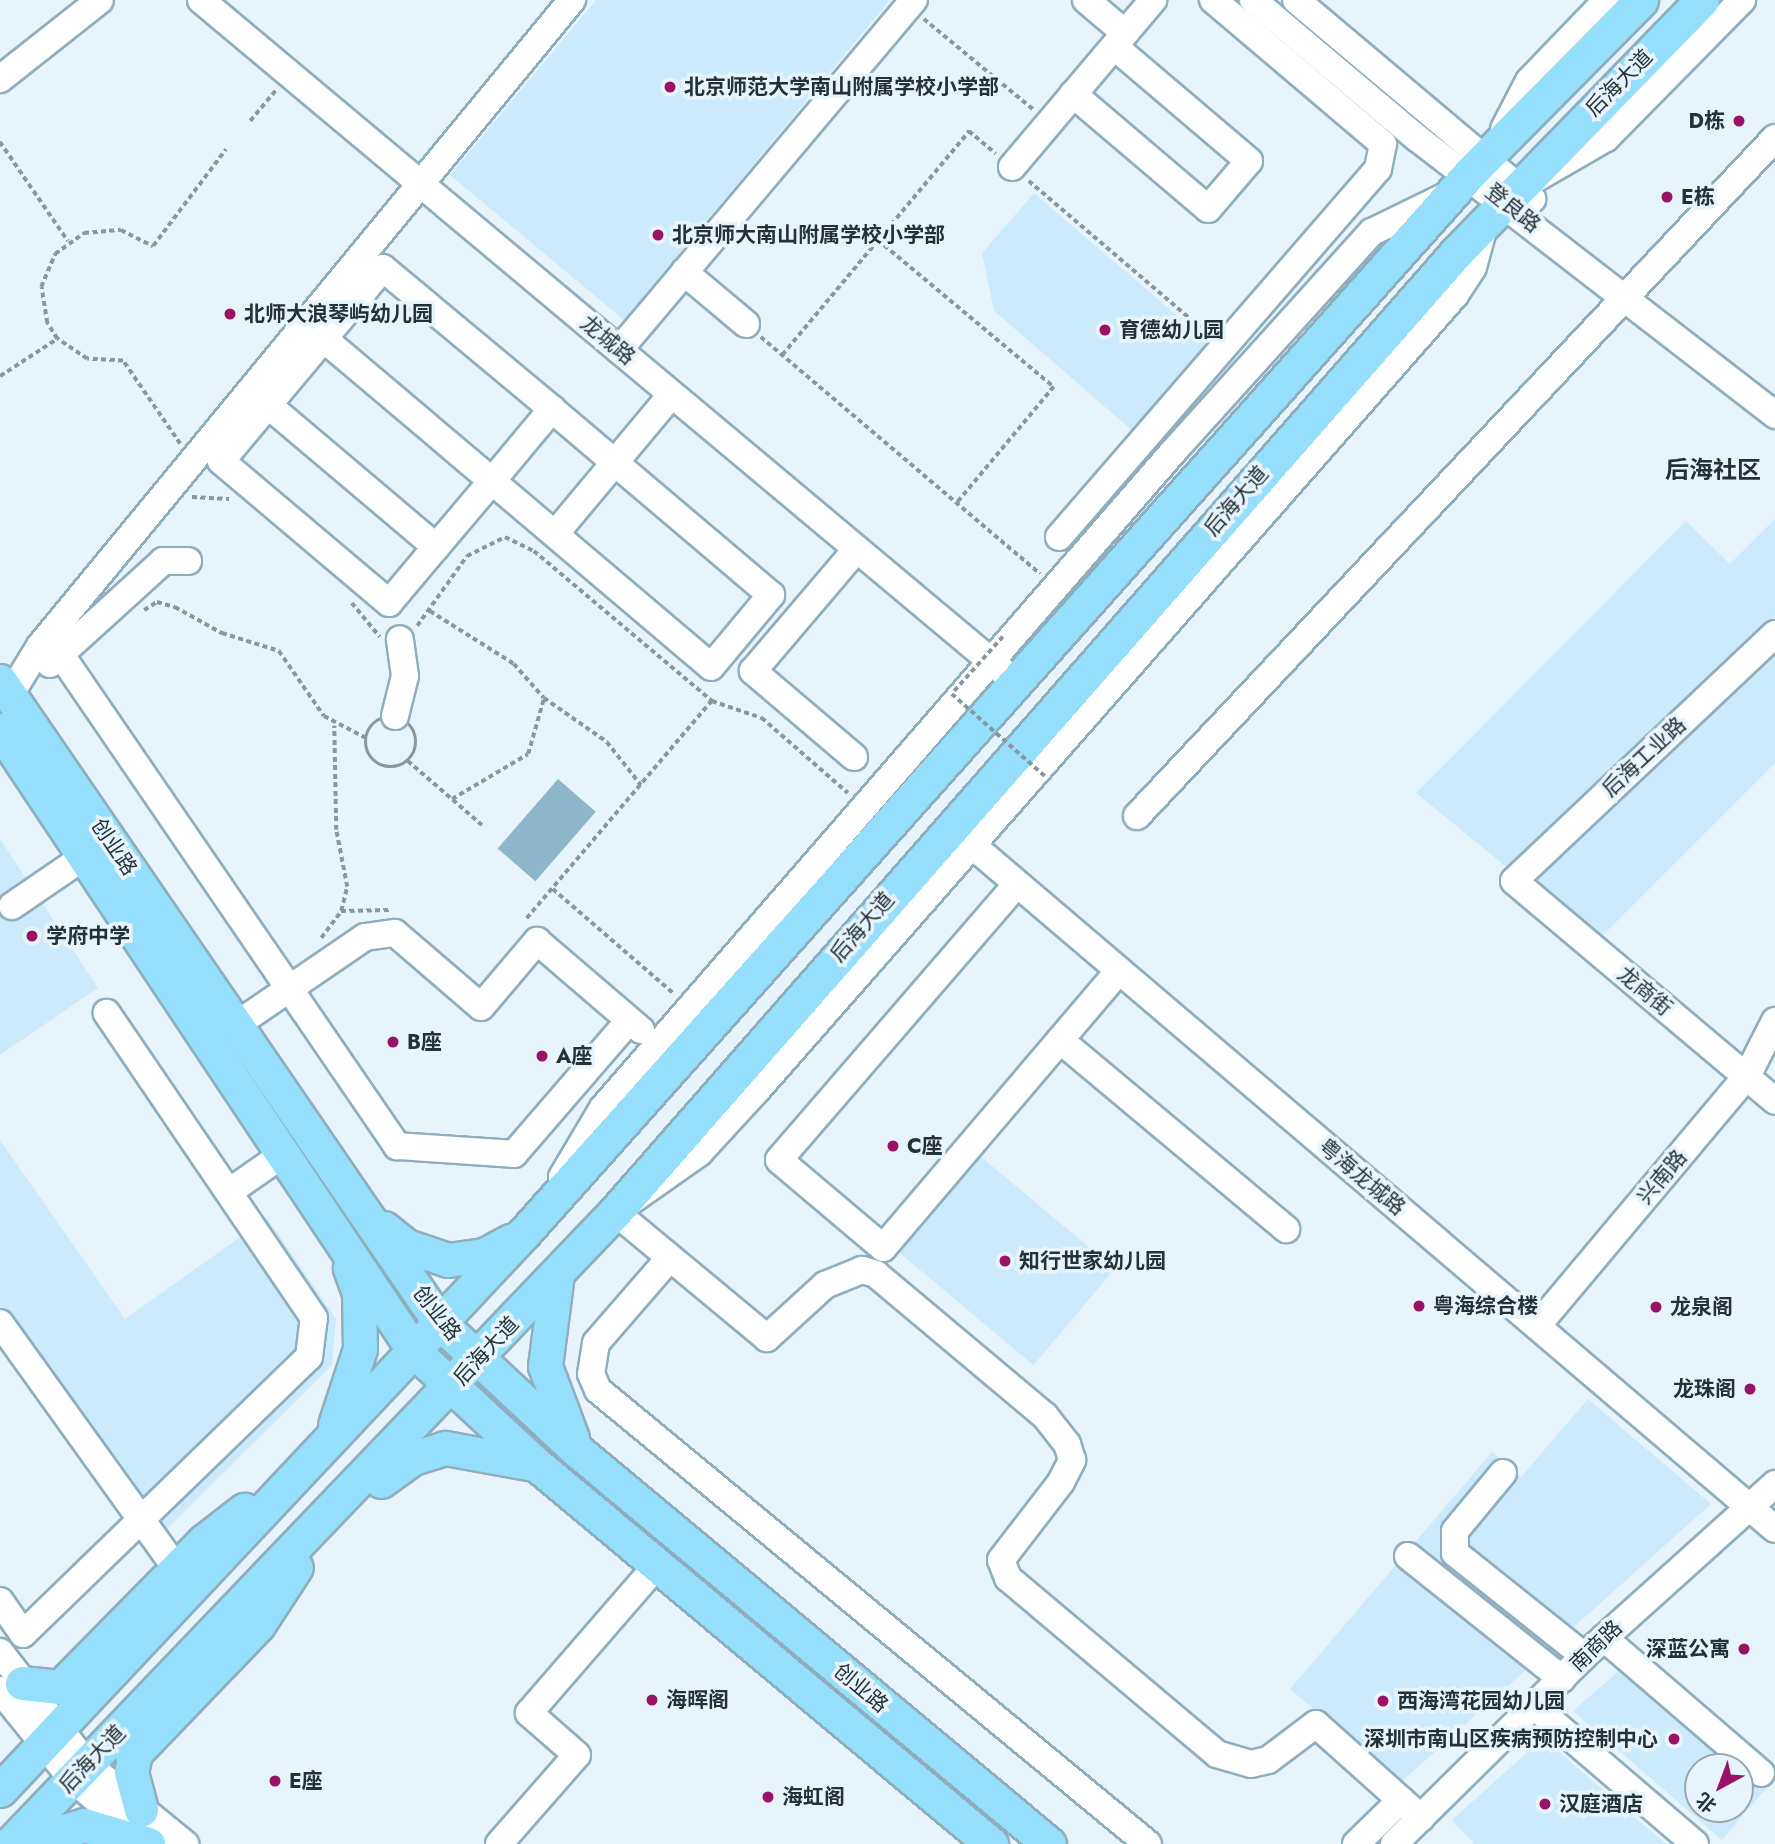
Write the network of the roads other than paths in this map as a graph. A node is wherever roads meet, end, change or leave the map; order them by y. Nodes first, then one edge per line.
1 (100, 0) edge
2 (201, 0) edge
3 (572, 0) edge
4 (1086, 0) edge
5 (1153, 0) edge
6 (1213, 0) edge
7 (1296, 0) edge
8 (1607, 0) edge
9 (1641, 0) edge
10 (1702, 0) edge
11 (1742, 0) edge
12 (912, 3) edge
13 (1269, 5) edge
14 (1119, 40) junction
15 (0, 79) edge
16 (1073, 94) junction
17 (1775, 138) edge
18 (1012, 167) road end
19 (1474, 168) junction
20 (420, 184) junction
21 (1503, 203) junction
22 (684, 272) junction
23 (1628, 289) junction
24 (746, 324) road end
25 (324, 339) junction
26 (619, 350) junction
27 (672, 394) junction
28 (268, 405) junction
29 (552, 409) junction
30 (1772, 412) edge
31 (614, 463) junction
32 (492, 481) junction
33 (555, 534) junction
34 (1059, 537) dead end
35 (436, 547) junction
36 (857, 549) junction
37 (188, 561) dead end
38 (1775, 634) edge
39 (400, 639) road end
40 (59, 652) junction
41 (1004, 672) junction
42 (5, 688) edge
43 (395, 716) road end
44 (0, 730) edge
45 (854, 757) dead end
46 (1137, 816) dead end
47 (960, 835) junction
48 (85, 856) junction
49 (1514, 881) joint
50 (1017, 884) junction
51 (12, 906) dead end
52 (1119, 971) junction
53 (290, 989) junction
54 (107, 1013) dead end
55 (629, 1021) junction
56 (1775, 1021) edge
57 (236, 1025) junction
58 (1060, 1040) junction
59 (658, 1045) junction
60 (1747, 1076) junction
61 (1775, 1101) edge
62 (285, 1153) junction
63 (229, 1192) junction
64 (546, 1207) junction
65 (615, 1212) junction
66 (368, 1216) junction
67 (1286, 1228) dead end
68 (524, 1233) junction
69 (341, 1239) junction
70 (667, 1261) junction
71 (557, 1275) junction
72 (0, 1323) edge
73 (440, 1323) junction
74 (1537, 1326) junction
75 (414, 1351) junction
76 (478, 1361) junction
77 (450, 1390) junction
78 (327, 1446) junction
79 (579, 1452) junction
80 (536, 1464) junction
81 (1503, 1473) dead end
82 (299, 1475) junction
83 (1775, 1484) edge
84 (1749, 1505) junction
85 (141, 1519) junction
86 (320, 1525) junction
87 (1775, 1529) edge
88 (1408, 1556) dead end
89 (657, 1565) junction
90 (177, 1569) junction
91 (0, 1601) edge
92 (1604, 1638) junction
93 (0, 1652) edge
94 (131, 1654) junction
95 (1584, 1656) junction
96 (178, 1671) junction
97 (1562, 1679) junction
98 (11, 1687) edge
99 (60, 1687) junction
100 (1534, 1706) junction
101 (50, 1740) junction
102 (132, 1756) junction
103 (79, 1772) junction
104 (1761, 1773) dead end
105 (0, 1790) edge
106 (1411, 1809) junction
107 (141, 1810) junction
108 (56, 1836) edge
109 (10, 1844) edge
110 (22, 1844) edge
111 (149, 1844) edge
112 (186, 1844) edge
113 (499, 1844) edge
114 (992, 1844) edge
115 (1049, 1844) edge
116 (1148, 1844) edge
117 (1356, 1844) edge
118 (1394, 1844) edge
119 (1695, 1844) edge

1 - 15 street
2 - 20 street, 龙城路
3 - 20 street
4 - 14 street
5 - 14 street
6 - 34 street
7 - 19 street
8 - 19 street
9 - 19 main road, 后海大道
10 - 21 main road, 后海大道
11 - 21 street
12 - 22 street
13 - 19 street, 登良路
14 - 16 street
14 - 16 street
16 - 18 street
17 - 23 street
19 - 21 street, 登良路
19 - 41 main road, 后海大道
20 - 26 street, 龙城路
20 - 42 street
21 - 23 street, 登良路
21 - 47 main road, 后海大道
22 - 24 street
22 - 26 street
23 - 30 street, 登良路
23 - 46 street
25 - 28 street
25 - 29 street
25 - 32 street
26 - 27 street, 龙城路
27 - 31 street
27 - 36 street, 龙城路
28 - 35 street
28 - 35 street
29 - 31 street
29 - 32 street
31 - 33 street
31 - 33 street
32 - 33 street
32 - 35 street
36 - 41 street, 龙城路
36 - 45 street
37 - 40 street
38 - 49 street, 后海工业路
39 - 43 street
40 - 42 street
40 - 53 street
41 - 59 street
41 - 64 main road, 后海大道
42 - 57 main road, 创业路
44 - 48 main road, 创业路
47 - 50 street, 粤海龙城路
47 - 65 main road, 后海大道
48 - 51 street
48 - 62 main road, 创业路
49 - 60 street, 龙商街
50 - 52 street, 粤海龙城路
50 - 58 street
52 - 58 street
52 - 74 street, 粤海龙城路
53 - 55 street
53 - 55 street
53 - 57 street
54 - 63 street
55 - 59 street
56 - 60 street, 兴南路
57 - 66 main road, 创业路
58 - 67 street
59 - 64 street
60 - 61 street, 龙商街
60 - 74 street, 兴南路
62 - 63 street
62 - 69 main road, 创业路
63 - 85 street
64 - 68 main road, 后海大道
65 - 70 street
65 - 71 main road, 后海大道
66 - 68 main road
66 - 73 main road, 创业路
68 - 73 main road, 后海大道
69 - 75 main road, 创业路
69 - 78 main road
70 - 106 street
70 - 116 street
71 - 76 main road, 后海大道
71 - 79 main road
72 - 85 street
73 - 75 main road, 后海大道
73 - 76 main road, 创业路
74 - 84 street, 粤海龙城路
75 - 77 main road, 创业路
75 - 78 main road, 后海大道
76 - 77 main road, 后海大道
76 - 79 main road, 创业路
77 - 80 main road, 创业路
77 - 86 main road, 后海大道
78 - 82 main road, 后海大道
79 - 115 main road, 创业路
80 - 86 main road
80 - 89 main road, 创业路
81 - 95 street
82 - 90 main road
82 - 94 main road, 后海大道
83 - 84 street, 南商路
84 - 87 street, 粤海龙城路
84 - 92 street, 南商路
85 - 90 street
85 - 91 street
86 - 96 main road, 后海大道
86 - 102 main road
88 - 97 street
89 - 113 street
89 - 114 main road, 创业路
90 - 99 main road
92 - 95 street, 南商路
92 - 104 street
93 - 98 street
94 - 99 main road
94 - 101 main road, 后海大道
95 - 97 street, 南商路
96 - 102 main road
96 - 103 main road, 后海大道
97 - 100 street, 南商路
98 - 99 main road
98 - 101 street
100 - 106 street, 南商路
100 - 119 street
101 - 103 street
101 - 105 main road, 后海大道
102 - 107 main road
103 - 107 street
103 - 109 main road, 后海大道
103 - 111 street
106 - 117 street
106 - 118 street, 南商路
107 - 112 street
108 - 110 main road
108 - 111 main road

